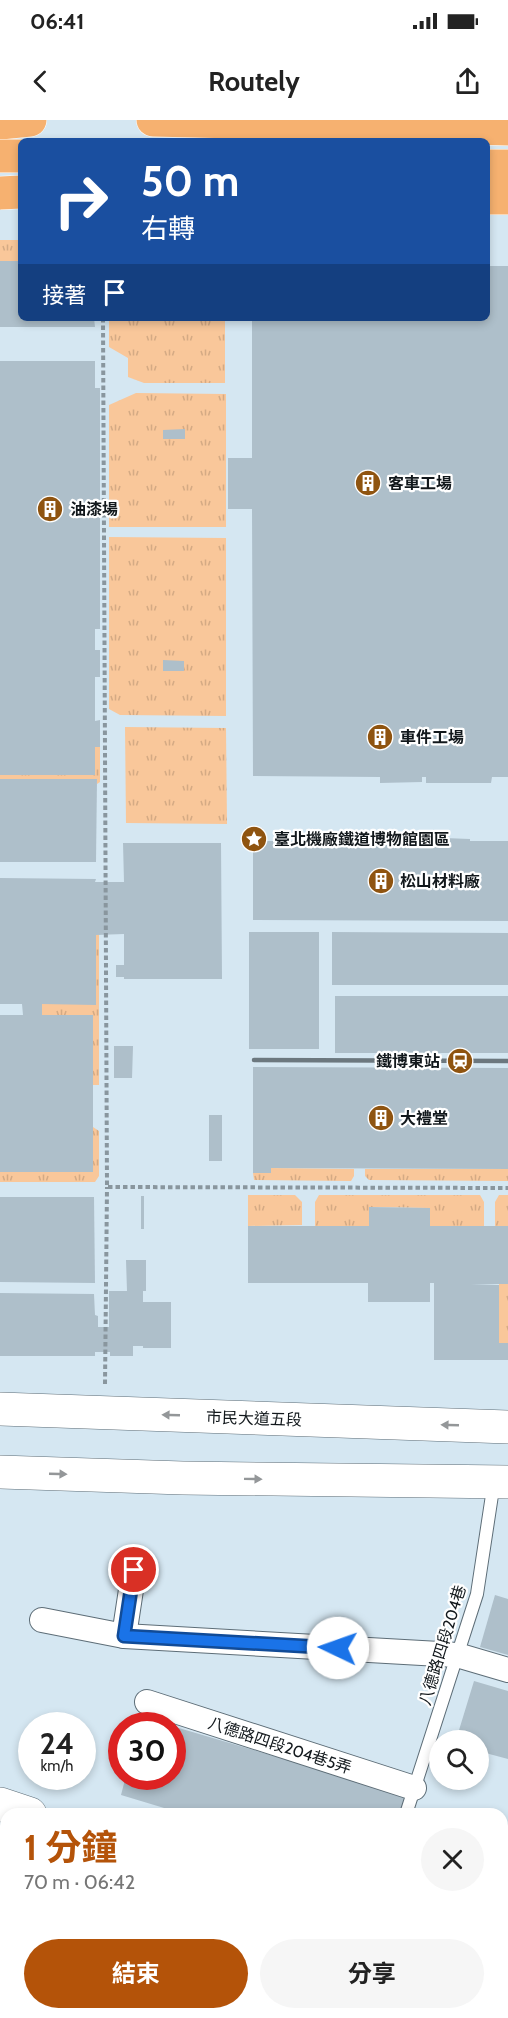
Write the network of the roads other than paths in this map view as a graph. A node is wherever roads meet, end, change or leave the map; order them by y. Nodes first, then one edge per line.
1 (30, 120) edge
2 (153, 120) edge
3 (0, 123) edge
4 (508, 129) edge
5 (490, 149) edge
6 (508, 150) edge
7 (0, 156) edge
8 (18, 156) edge
9 (490, 166) edge
10 (508, 166) edge
11 (18, 192) edge
12 (0, 193) edge
13 (490, 198) edge
14 (508, 198) edge
15 (0, 1409) edge
16 (508, 1427) edge
17 (0, 1472) edge
18 (501, 1482) edge
19 (134, 1570) dead end
20 (42, 1620) dead end
21 (124, 1636) junction
22 (457, 1655) junction
23 (508, 1670) edge
24 (147, 1702) dead end
25 (414, 1788) junction
26 (408, 1808) edge

1 - 3 highway
2 - 4 highway
5 - 6 highway
7 - 8 highway, bridge
9 - 10 highway
11 - 12 highway, bridge
13 - 14 highway
16 -> 15 street, 市民大道五段
17 -> 18 street
18 - 22 lane, 八德路四段204巷
19 - 21 street
20 - 21 street
21 - 22 street
22 - 23 street
22 - 25 lane, 八德路四段204巷
24 - 25 street, 八德路四段204巷5弄
25 - 26 lane, 八德路四段204巷

